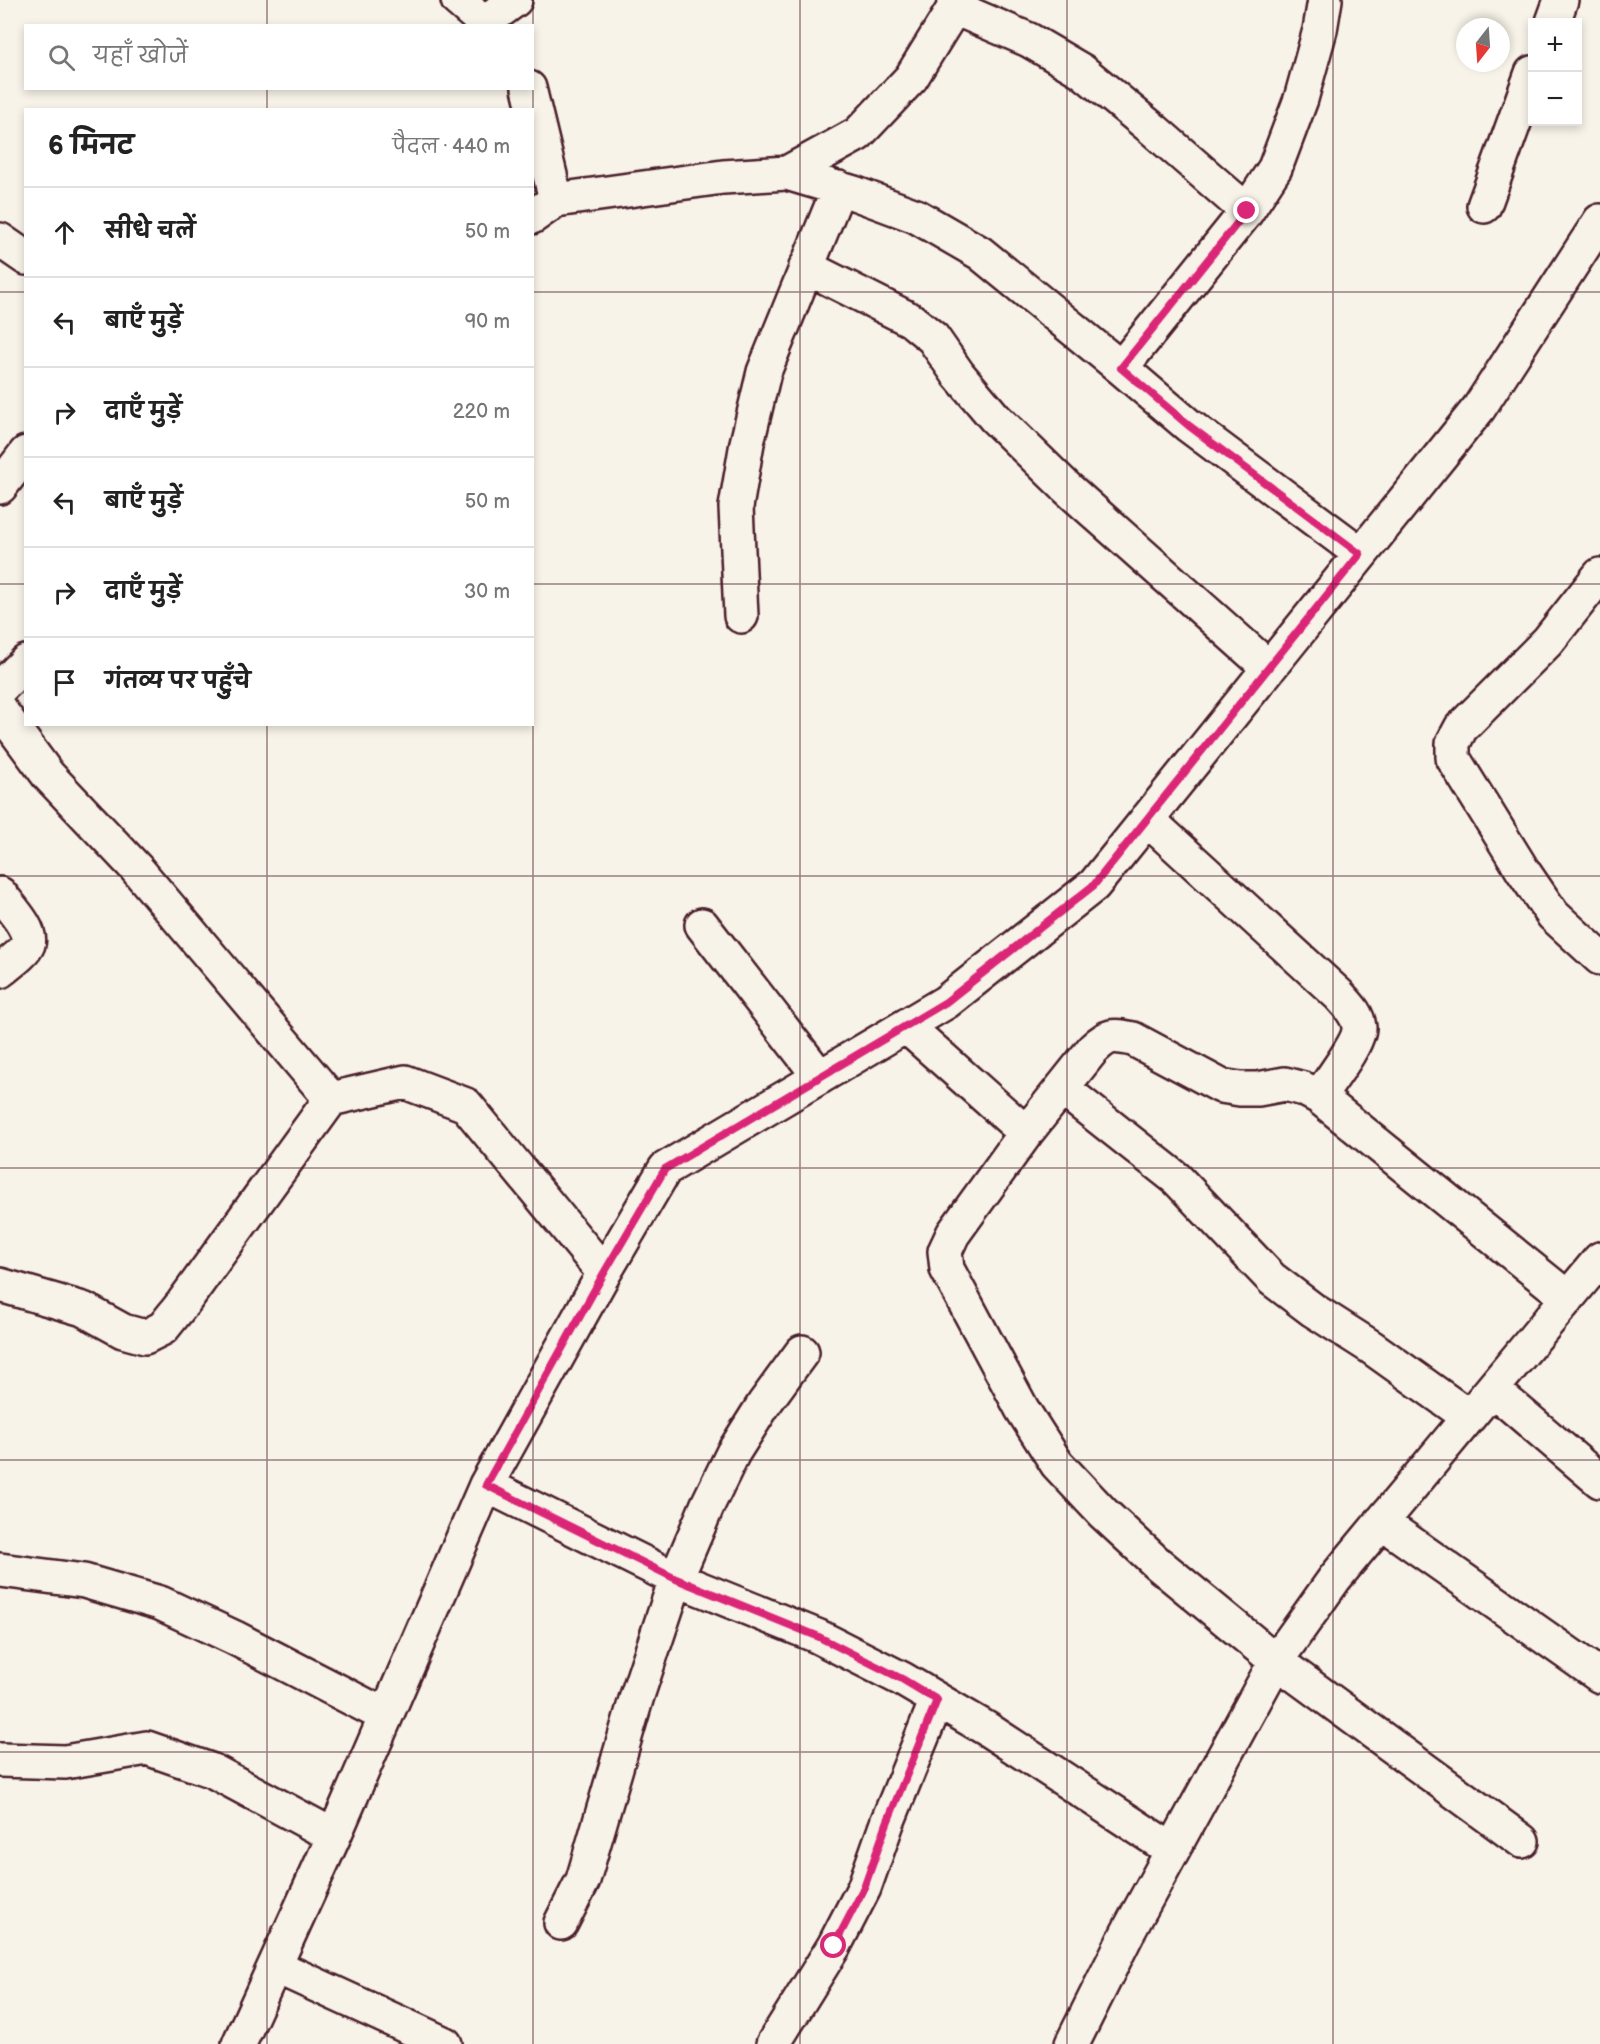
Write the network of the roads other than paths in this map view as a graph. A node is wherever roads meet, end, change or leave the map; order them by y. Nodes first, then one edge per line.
1 (515, 0) edge
2 (1324, 0) edge
3 (1562, 0) edge
4 (957, 4) edge
5 (472, 10) edge
6 (1555, 18) edge
7 (1528, 87) edge
8 (529, 90) edge
9 (531, 108) edge
10 (534, 128) edge
11 (787, 173) junction
12 (839, 188) junction
13 (1484, 206) dead end
14 (544, 209) edge
15 (1247, 211) junction
16 (1600, 221) edge
17 (0, 240) edge
18 (24, 257) edge
19 (806, 267) junction
20 (1121, 368) junction
21 (24, 456) edge
22 (0, 487) edge
23 (1360, 554) junction
24 (1600, 575) edge
25 (741, 616) dead end
26 (24, 664) edge
27 (1269, 668) junction
28 (0, 688) edge
29 (0, 710) edge
30 (1147, 819) junction
31 (0, 894) edge
32 (702, 925) dead end
33 (1600, 958) edge
34 (0, 971) edge
35 (906, 1026) junction
36 (820, 1077) junction
37 (1063, 1089) junction
38 (1319, 1097) junction
39 (332, 1099) junction
40 (1026, 1133) junction
41 (1600, 1259) edge
42 (604, 1273) junction
43 (0, 1285) edge
44 (1568, 1298) junction
45 (802, 1352) dead end
46 (1492, 1389) junction
47 (1468, 1417) junction
48 (1599, 1477) edge
49 (486, 1485) junction
50 (1381, 1522) junction
51 (0, 1570) edge
52 (676, 1579) junction
53 (1276, 1661) junction
54 (1600, 1676) edge
55 (937, 1700) junction
56 (386, 1716) junction
57 (0, 1760) edge
58 (334, 1836) junction
59 (1522, 1841) dead end
60 (1172, 1850) junction
61 (561, 1923) dead end
62 (275, 1966) junction
63 (239, 2044) edge
64 (445, 2044) edge
65 (773, 2044) edge
66 (1072, 2044) edge

1 - 5 street
2 - 15 street
3 - 6 street
4 - 11 street
4 - 15 street
7 - 13 street
8 - 9 street
10 - 14 street
11 - 12 street
11 - 14 street
12 - 19 street
12 - 20 street
15 - 20 street
16 - 23 street
17 - 18 street
19 - 25 street
19 - 27 street
20 - 23 street
21 - 22 street
23 - 27 street
24 - 33 street
26 - 28 street
27 - 30 street
29 - 39 street
30 - 35 street
30 - 38 street
31 - 34 street
32 - 36 street
35 - 36 street
35 - 40 street
36 - 42 street
37 - 38 street
37 - 40 street
37 - 47 street
38 - 44 street
39 - 42 street
39 - 43 street
40 - 53 street
41 - 44 street
42 - 49 street
44 - 46 street
45 - 52 street
46 - 47 street
46 - 48 street
47 - 50 street
49 - 52 street
49 - 56 street
50 - 53 street
50 - 54 street
51 - 56 street
52 - 55 street
52 - 61 street
53 - 59 street
53 - 60 street
55 - 60 street
55 - 65 street
56 - 58 street
57 - 58 street
58 - 62 street
60 - 66 street
62 - 63 street
62 - 64 street

